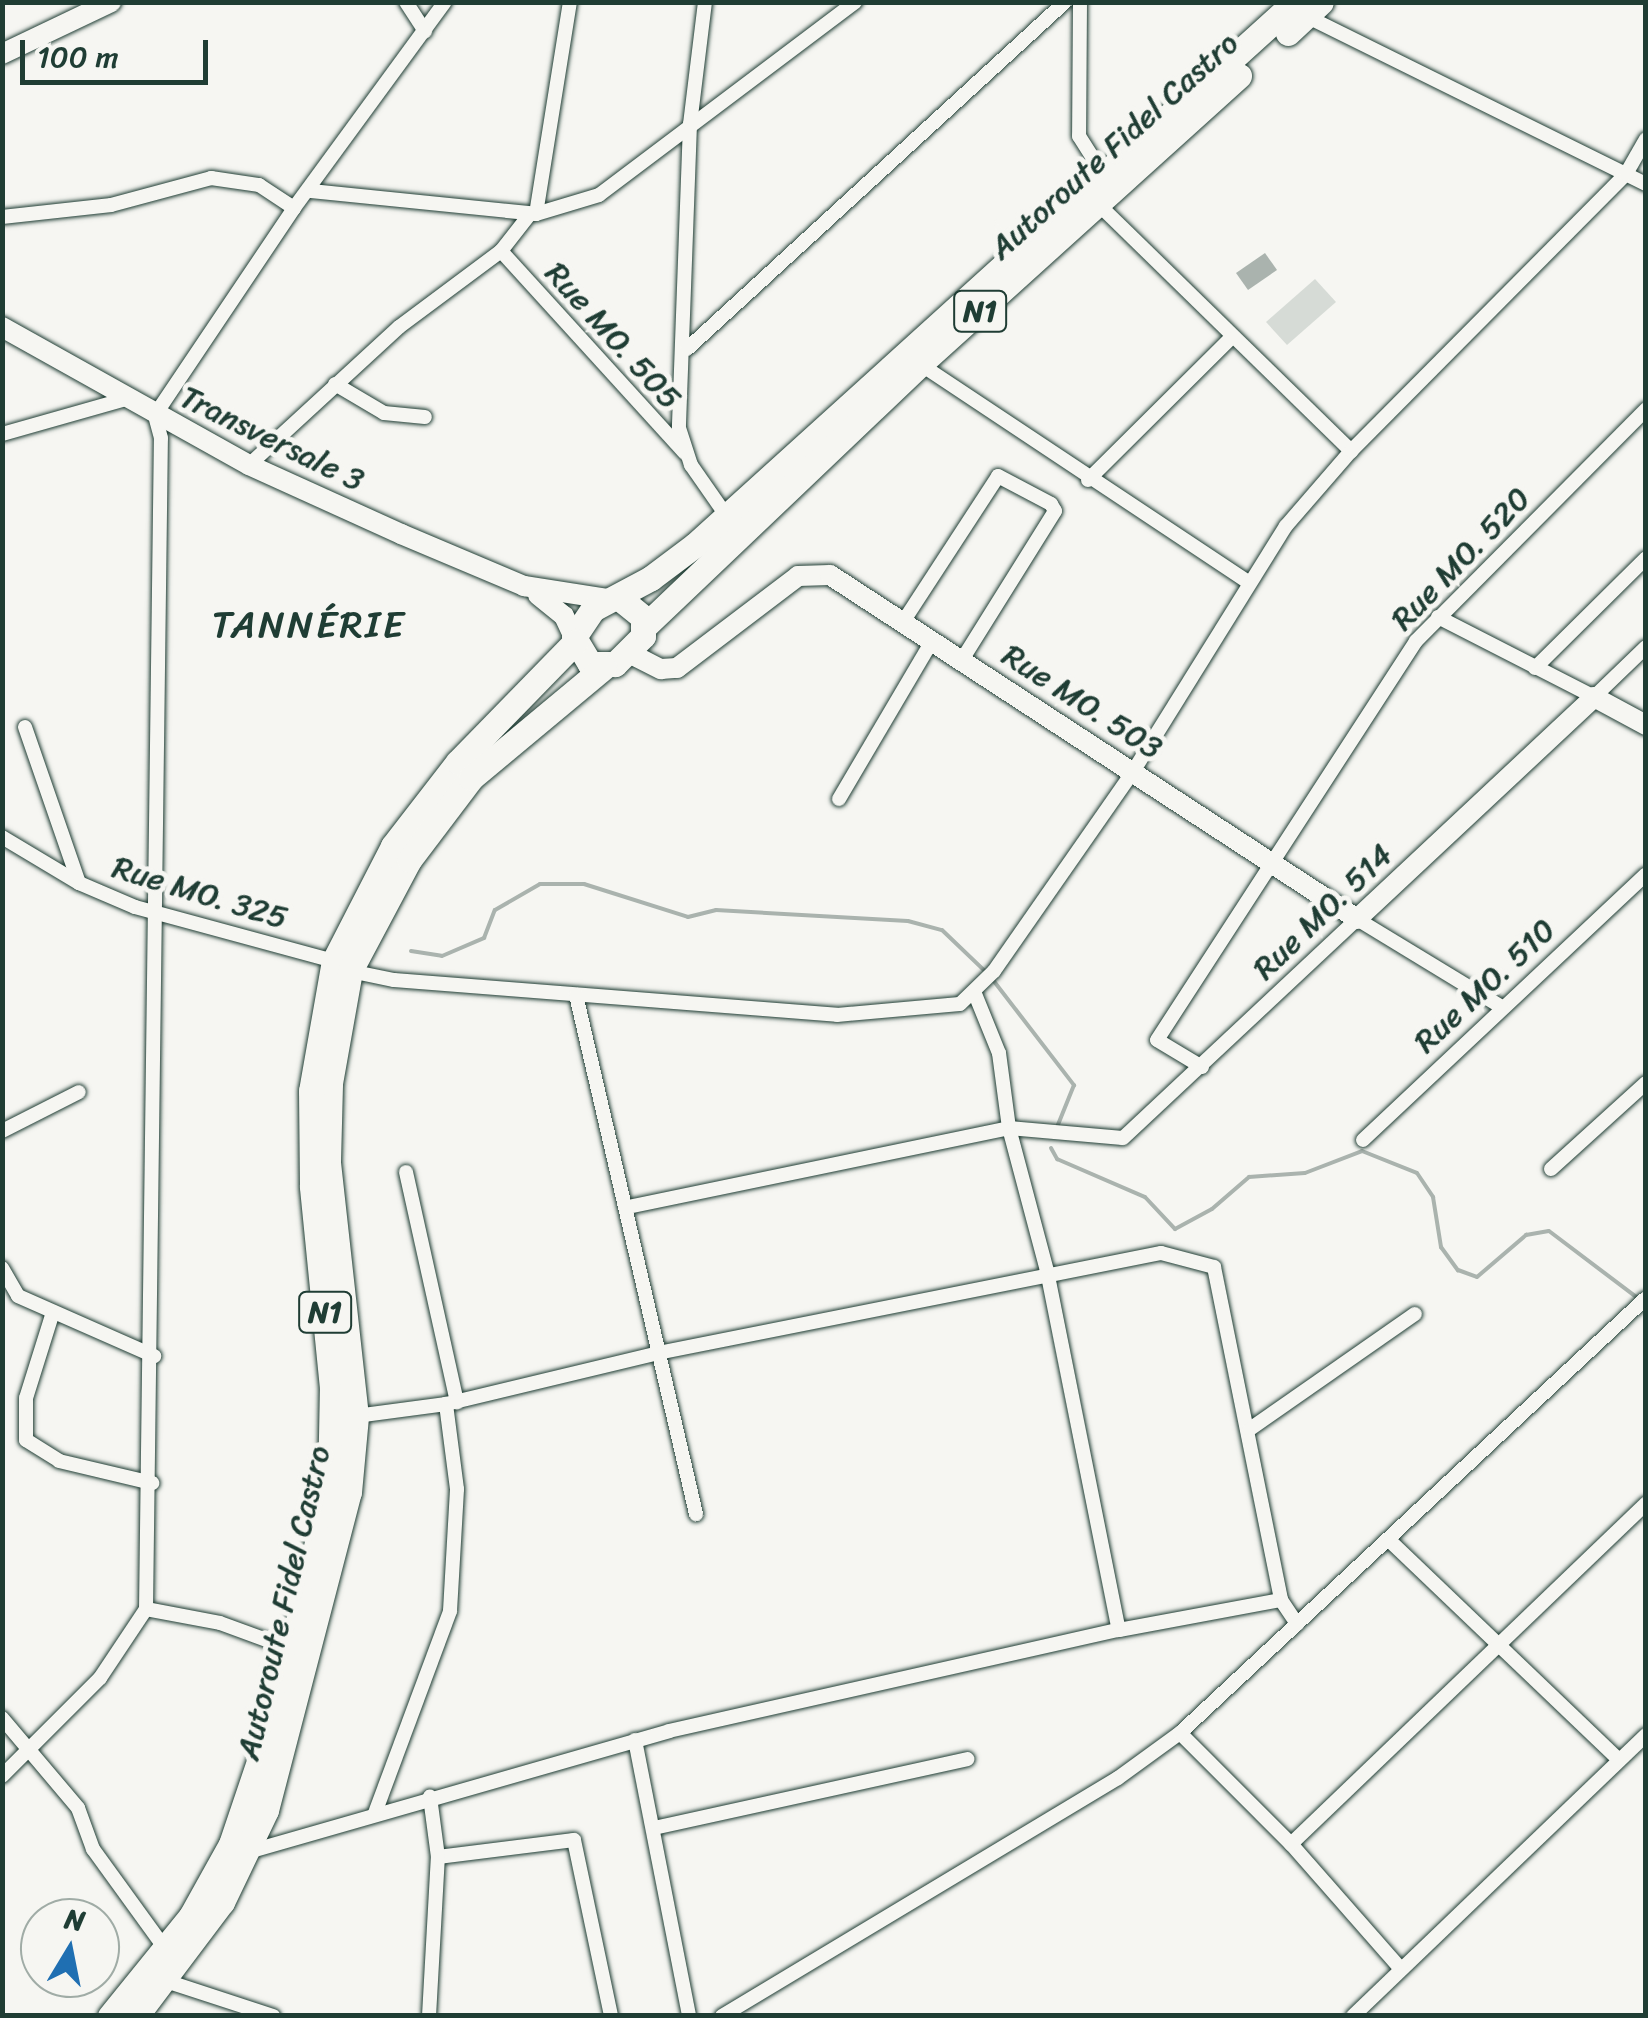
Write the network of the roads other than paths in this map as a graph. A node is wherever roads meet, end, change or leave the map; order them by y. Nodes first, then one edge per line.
1 (406, 2) edge
2 (445, 2) edge
3 (570, 2) edge
4 (704, 2) edge
5 (855, 2) edge
6 (1065, 2) edge
7 (1080, 2) edge
8 (111, 3) edge
9 (1307, 7) edge
10 (425, 31) junction
11 (2, 54) edge
12 (690, 124) junction
13 (1646, 139) edge
14 (1103, 174) junction
15 (1626, 174) junction
16 (1646, 184) edge
17 (311, 191) junction
18 (1098, 204) junction
19 (294, 208) junction
20 (533, 214) junction
21 (2, 217) edge
22 (500, 251) junction
23 (2, 327) edge
24 (1230, 338) junction
25 (687, 349) junction
26 (920, 364) junction
27 (335, 384) junction
28 (126, 399) junction
29 (1646, 409) edge
30 (155, 414) junction
31 (424, 417) dead end
32 (2, 434) edge
33 (1351, 450) junction
34 (688, 456) junction
35 (249, 465) junction
36 (1088, 480) junction
37 (732, 524) junction
38 (1646, 558) edge
39 (1250, 583) junction
40 (524, 586) junction
41 (613, 598) junction
42 (1438, 618) junction
43 (903, 622) junction
44 (645, 626) junction
45 (574, 640) junction
46 (932, 641) junction
47 (1646, 647) edge
48 (629, 653) junction
49 (962, 660) junction
50 (604, 668) junction
51 (1535, 668) junction
52 (1594, 697) junction
53 (1646, 725) edge
54 (25, 726) dead end
55 (1134, 770) junction
56 (839, 799) dead end
57 (2, 838) edge
58 (1272, 862) junction
59 (1646, 874) edge
60 (78, 883) junction
61 (154, 912) junction
62 (1357, 919) junction
63 (342, 966) junction
64 (985, 982) junction
65 (576, 995) junction
66 (1502, 1007) junction
67 (1202, 1067) junction
68 (1646, 1083) edge
69 (79, 1092) dead end
70 (1009, 1128) junction
71 (2, 1130) edge
72 (1363, 1140) dead end
73 (1551, 1169) dead end
74 (406, 1172) dead end
75 (628, 1206) junction
76 (2, 1268) edge
77 (1046, 1271) junction
78 (1646, 1298) edge
79 (53, 1312) junction
80 (1416, 1314) dead end
81 (663, 1352) junction
82 (154, 1356) junction
83 (451, 1403) junction
84 (356, 1416) junction
85 (1250, 1428) junction
86 (152, 1483) junction
87 (1646, 1504) edge
88 (696, 1514) dead end
89 (1390, 1542) junction
90 (1281, 1600) junction
91 (146, 1609) junction
92 (1297, 1624) junction
93 (1119, 1630) junction
94 (1496, 1642) junction
95 (291, 1648) junction
96 (2, 1718) edge
97 (1180, 1733) junction
98 (1646, 1735) edge
99 (634, 1740) junction
100 (30, 1750) junction
101 (968, 1758) dead end
102 (1619, 1760) junction
103 (2, 1776) edge
104 (430, 1796) junction
105 (375, 1813) junction
106 (654, 1828) junction
107 (1291, 1844) junction
108 (248, 1852) junction
109 (438, 1857) junction
110 (166, 1950) junction
111 (1400, 1968) junction
112 (166, 1981) junction
113 (110, 2016) edge
114 (136, 2016) edge
115 (273, 2016) edge
116 (429, 2016) edge
117 (611, 2016) edge
118 (689, 2016) edge
119 (722, 2016) edge
120 (1353, 2016) edge

1 - 10 street
2 - 10 street
3 - 20 street
4 - 12 street
5 - 12 street
6 - 25 street
7 - 14 street
8 - 11 street
9 - 14 highway, Autoroute Fidel Castro / N1
9 - 15 street
9 - 18 highway, Autoroute Fidel Castro / N1
10 - 17 street
12 - 20 street
12 - 25 street
13 - 15 street
14 - 37 highway, Autoroute Fidel Castro / N1
15 - 16 street
15 - 33 street
17 - 19 street
17 - 20 street
18 - 24 street
18 - 26 highway, Autoroute Fidel Castro / N1
19 - 21 street
19 - 30 street
20 - 22 street
22 - 27 street
22 - 34 street, Rue MO. 505
23 - 28 street, Transversale 3
24 - 33 street
24 - 36 street
25 - 34 street
26 - 36 street
26 - 37 highway, Autoroute Fidel Castro / N1
27 - 31 street
27 - 35 street
28 - 30 street, Transversale 3
28 - 32 street
29 - 42 street, Rue MO. 520
30 - 35 street, Transversale 3
30 - 61 street
33 - 39 street
34 - 37 street
35 - 40 street, Transversale 3
36 - 39 street
37 - 41 highway, Autoroute Fidel Castro / N1
37 - 44 highway, Autoroute Fidel Castro / N1
38 - 51 street
39 - 55 street
40 - 41 street, Transversale 3
40 - 45 street, Transversale 3
41 - 44 highway
41 - 45 highway
42 - 51 street
42 - 58 street, Rue MO. 520
43 - 46 street, Rue MO. 503
43 - 48 street, Rue MO. 503
43 - 49 street
44 - 48 highway
45 - 50 highway
45 - 63 highway, Autoroute Fidel Castro / N1
46 - 49 street, Rue MO. 503
46 - 56 street
47 - 52 street, Rue MO. 514
48 - 50 highway
49 - 55 street, Rue MO. 503
50 - 63 highway, Autoroute Fidel Castro / N1
51 - 52 street
52 - 53 street
52 - 62 street, Rue MO. 514
54 - 60 street
55 - 58 street, Rue MO. 503
55 - 64 street
57 - 60 street, Rue MO. 325
58 - 62 street, Rue MO. 503
58 - 67 street, Rue MO. 520
59 - 66 street, Rue MO. 510
60 - 61 street, Rue MO. 325
61 - 63 street, Rue MO. 325
61 - 82 street
62 - 66 street, Rue MO. 503
62 - 67 street, Rue MO. 514
63 - 65 street, Rue MO. 325
63 - 84 highway, Autoroute Fidel Castro / N1
63 - 95 highway, Autoroute Fidel Castro / N1
64 - 65 street, Rue MO. 325
64 - 70 street
65 - 75 street
66 - 72 street, Rue MO. 510
67 - 70 street, Rue MO. 514
68 - 73 street
69 - 71 street
70 - 75 street, Rue MO. 514
70 - 77 street
74 - 83 street
75 - 81 street
76 - 79 street
77 - 81 street
77 - 85 street
77 - 93 street
78 - 89 street
79 - 82 street
79 - 86 street
80 - 85 street
81 - 83 street
81 - 88 street
82 - 86 street
83 - 84 street
83 - 105 street
84 - 108 highway, Autoroute Fidel Castro / N1
85 - 90 street
86 - 91 street
87 - 94 street
89 - 92 street
89 - 94 street
90 - 92 street
90 - 93 street
91 - 95 street
91 - 100 street
92 - 97 street
93 - 99 street
94 - 102 street
94 - 107 street
95 - 110 highway, Autoroute Fidel Castro / N1
96 - 100 street
97 - 107 street
97 - 119 street
98 - 102 street
99 - 104 street
99 - 106 street
100 - 103 street
100 - 110 street
101 - 106 street
102 - 111 street
104 - 105 street
104 - 109 street
105 - 108 street
106 - 118 street
107 - 111 street
108 - 112 highway, Autoroute Fidel Castro / N1
109 - 116 street
109 - 117 street
110 - 113 highway, Autoroute Fidel Castro / N1
111 - 120 street
112 - 114 highway, Autoroute Fidel Castro / N1
112 - 115 street

